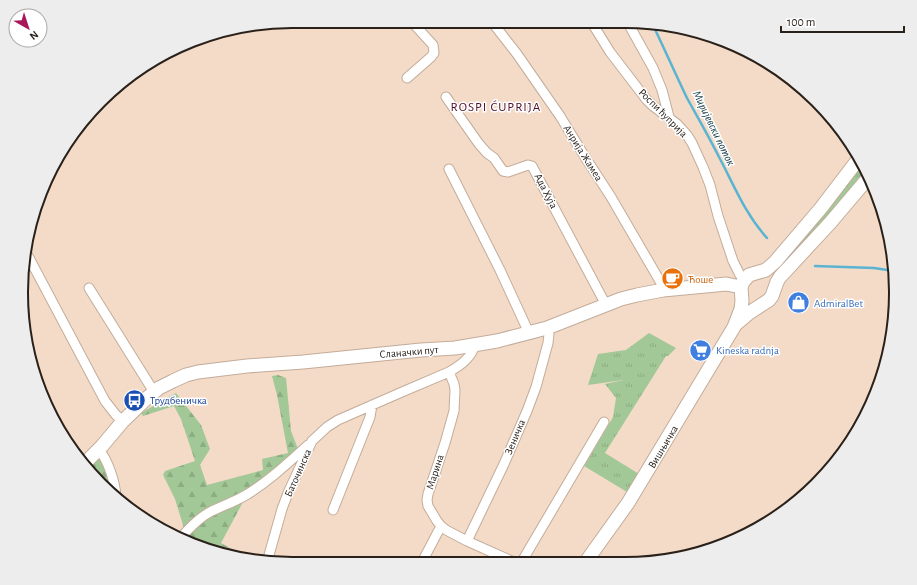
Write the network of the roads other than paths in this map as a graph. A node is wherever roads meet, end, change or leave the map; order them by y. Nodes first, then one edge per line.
1 (417, 28) edge
2 (497, 28) edge
3 (595, 28) edge
4 (631, 28) edge
5 (408, 78) dead end
6 (446, 97) dead end
7 (669, 117) junction
8 (855, 163) edge
9 (449, 168) dead end
10 (865, 182) edge
11 (30, 259) edge
12 (758, 273) junction
13 (743, 287) junction
14 (89, 288) dead end
15 (663, 290) junction
16 (773, 292) junction
17 (606, 305) junction
18 (761, 305) junction
19 (734, 327) junction
20 (547, 328) junction
21 (529, 333) junction
22 (475, 345) junction
23 (449, 372) junction
24 (154, 392) junction
25 (372, 405) junction
26 (123, 421) junction
27 (604, 422) dead end
28 (312, 441) junction
29 (99, 450) junction
30 (88, 460) edge
31 (114, 488) edge
32 (333, 510) dead end
33 (441, 526) junction
34 (184, 534) edge
35 (467, 541) junction
36 (269, 556) edge
37 (425, 557) edge
38 (503, 557) edge
39 (525, 557) edge
40 (590, 557) edge

1 - 5 street
2 - 15 street, Анрија Жамеа
3 - 7 street, Роспи ћуприја
4 - 7 street
6 - 17 street, Ада Хуја
7 - 13 street, Роспи ћуприја
8 - 12 street
9 - 21 street
10 - 16 street, Вишњичка
11 - 26 street
12 - 13 street
12 - 16 street
13 - 15 street, Сланачки пут
13 - 18 street
13 - 19 street, Вишњичка
14 - 24 street
15 - 17 street, Сланачки пут
16 - 18 street, Вишњичка
17 - 20 street, Сланачки пут
18 - 19 street, Вишњичка
19 - 40 street, Вишњичка
20 - 21 street, Сланачки пут
20 - 35 street, Зеничка
21 - 22 street, Сланачки пут
22 - 23 street
22 - 24 street, Сланачки пут
23 - 25 street, Баточинска
23 - 33 street, Марина
24 - 26 street, Сланачки пут
25 - 28 street, Баточинска
25 - 32 street
26 - 29 street, Сланачки пут
27 - 39 street
28 - 34 street
28 - 36 street, Баточинска
29 - 30 street, Сланачки пут
29 - 31 street
33 - 35 street, Марина
33 - 37 street
35 - 38 street, Марина

